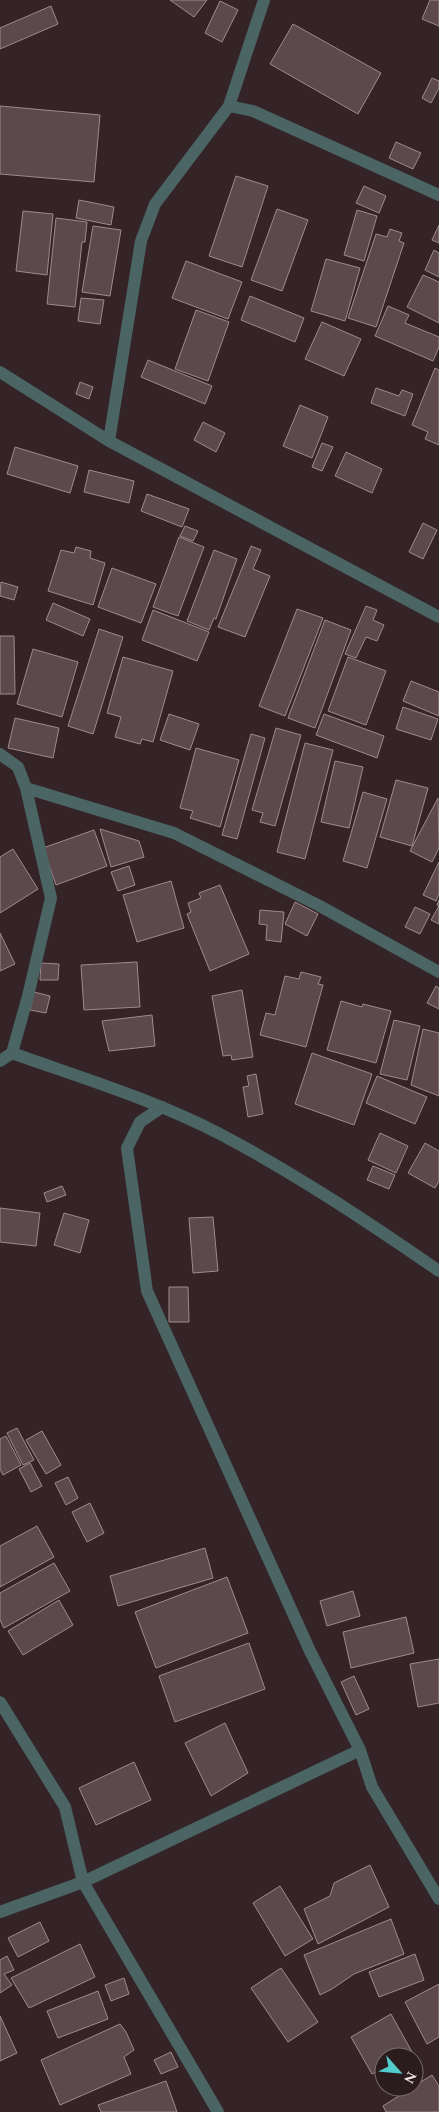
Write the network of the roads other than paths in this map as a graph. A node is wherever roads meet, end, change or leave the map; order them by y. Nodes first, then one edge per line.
1 (264, 0) edge
2 (229, 106) junction
3 (439, 195) edge
4 (0, 372) edge
5 (109, 441) junction
6 (439, 617) edge
7 (0, 754) edge
8 (26, 788) junction
9 (439, 972) edge
10 (12, 1053) junction
11 (0, 1061) edge
12 (162, 1107) junction
13 (439, 1271) edge
14 (0, 1702) edge
15 (360, 1750) junction
16 (83, 1882) junction
17 (439, 1900) edge
18 (0, 1912) edge
19 (218, 2112) edge

1 - 2 street
2 - 3 street
2 - 5 street
4 - 5 street
5 - 6 street
7 - 8 street
8 - 9 street
8 - 10 street
10 - 11 street
10 - 12 street
12 - 13 street
12 - 15 street
14 - 16 street
15 - 16 street
15 - 17 street
16 - 18 street
16 - 19 street

